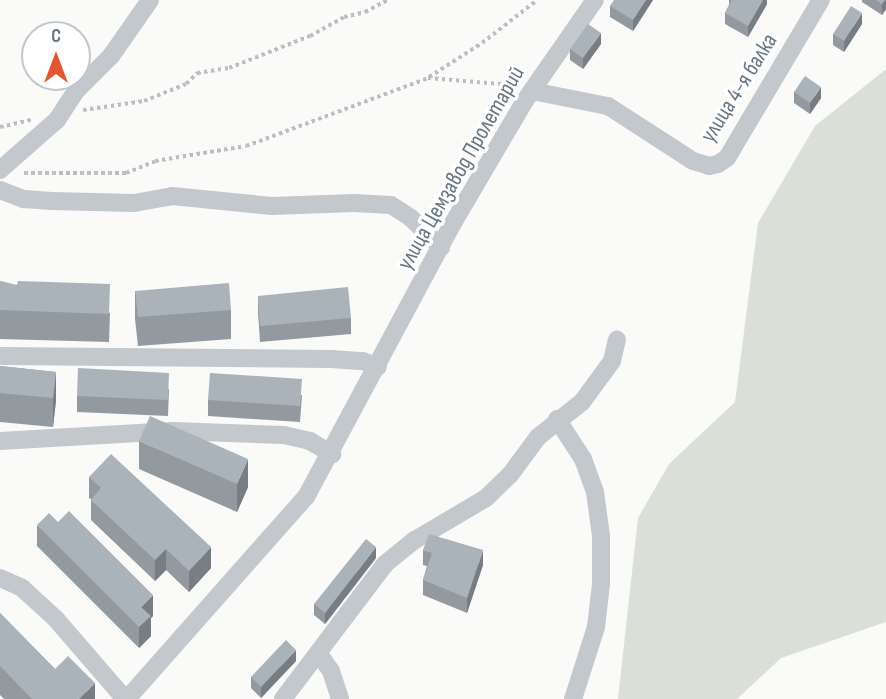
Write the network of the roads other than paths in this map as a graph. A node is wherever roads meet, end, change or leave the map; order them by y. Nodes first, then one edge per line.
1 (150, 0) edge
2 (595, 0) edge
3 (821, 0) edge
4 (533, 90) junction
5 (1, 169) edge
6 (0, 190) edge
7 (441, 247) junction
8 (617, 340) dead end
9 (0, 356) edge
10 (378, 367) junction
11 (557, 419) junction
12 (0, 441) edge
13 (332, 454) junction
14 (0, 578) edge
15 (319, 654) junction
16 (126, 699) edge
17 (284, 699) edge
18 (341, 699) edge
19 (573, 699) edge

1 - 5 street
2 - 4 street, улица Цемзавод Пролетарий
3 - 4 street, улица 4-я балка
4 - 7 street, улица Цемзавод Пролетарий
6 - 7 street
7 - 10 street, улица Цемзавод Пролетарий
8 - 11 street
9 - 10 street
10 - 13 street, улица Цемзавод Пролетарий
11 - 15 street
11 - 19 street
12 - 13 street
13 - 16 street, улица Цемзавод Пролетарий
14 - 16 street
15 - 17 street
15 - 18 street

